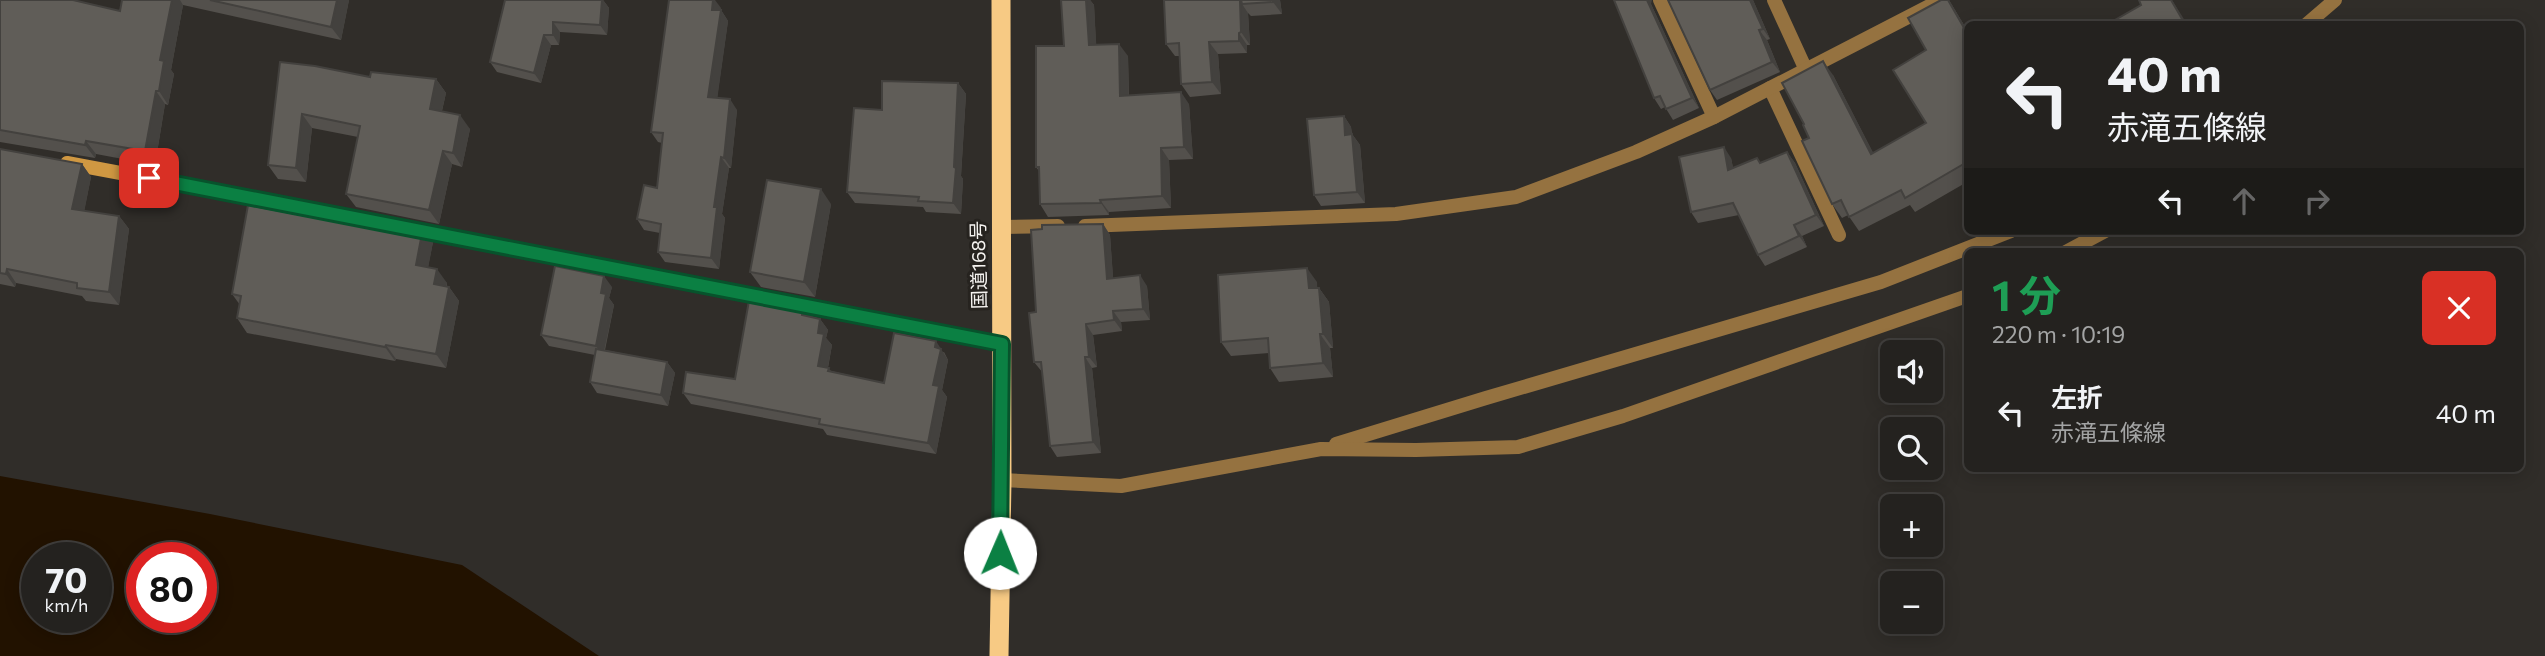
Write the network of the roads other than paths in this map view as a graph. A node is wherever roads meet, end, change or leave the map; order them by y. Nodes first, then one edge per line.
1 (1001, 0) edge
2 (1660, 0) edge
3 (1774, 0) edge
4 (1941, 0) edge
5 (2336, 0) edge
6 (2311, 21) edge
7 (1806, 70) junction
8 (1770, 88) junction
9 (1714, 117) junction
10 (53, 161) edge
11 (1000, 227) junction
12 (1839, 234) dead end
13 (2001, 235) edge
14 (2098, 235) edge
15 (1968, 248) edge
16 (2073, 248) edge
17 (1964, 249) edge
18 (1964, 297) edge
19 (1002, 344) junction
20 (1321, 449) junction
21 (1002, 480) junction
22 (999, 656) edge

1 - 11 highway, 国道168号
2 - 9 street
3 - 7 street
4 - 7 street
5 - 6 street
7 - 8 street
8 - 9 street
8 - 12 street
9 - 11 street
10 - 19 main road
11 - 19 highway, 国道168号
13 - 15 street
14 - 16 street
17 - 20 street
18 - 20 street
19 - 21 highway, 国道168号
20 - 21 street
21 - 22 highway, 国道168号

